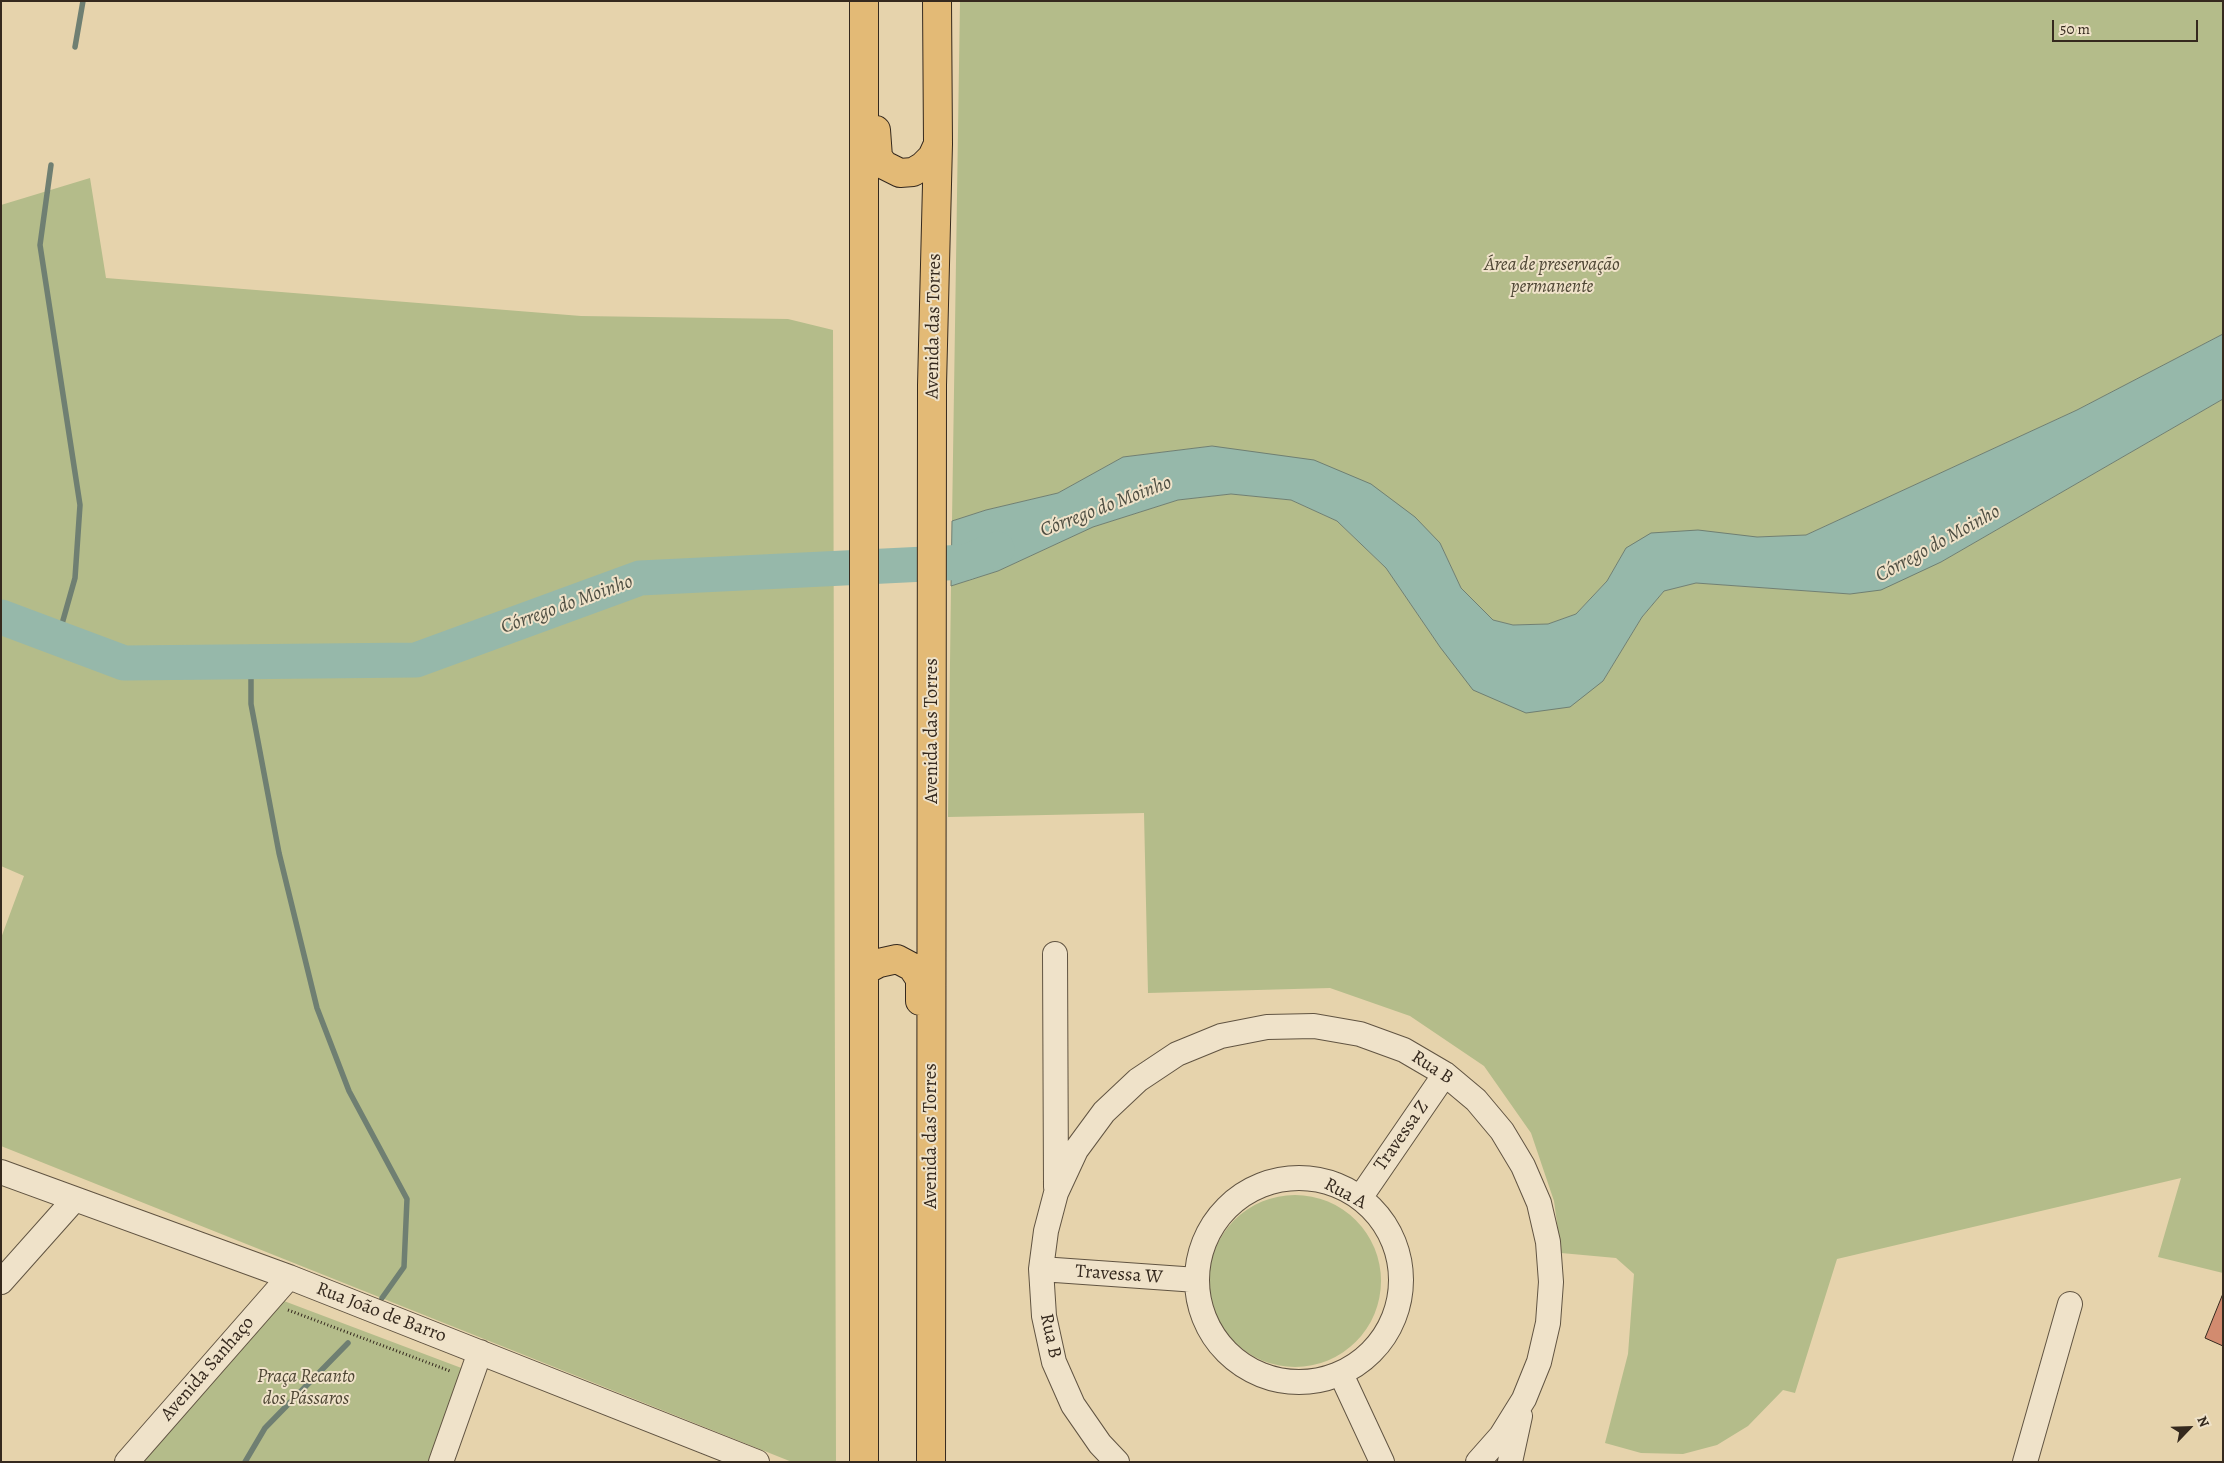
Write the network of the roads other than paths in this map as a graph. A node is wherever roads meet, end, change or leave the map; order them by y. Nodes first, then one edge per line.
1 (864, 1) edge
2 (876, 1) edge
3 (938, 1) edge
4 (938, 144) junction
5 (1055, 954) dead end
6 (864, 971) junction
7 (1445, 1074) junction
8 (1, 1172) edge
9 (1056, 1193) junction
10 (1360, 1198) junction
11 (74, 1200) junction
12 (930, 1227) junction
13 (1041, 1269) junction
14 (290, 1277) junction
15 (1196, 1280) junction
16 (1, 1282) edge
17 (2070, 1304) dead end
18 (480, 1352) junction
19 (1341, 1374) junction
20 (1524, 1399) junction
21 (127, 1462) edge
22 (441, 1462) edge
23 (757, 1462) edge
24 (864, 1462) edge
25 (931, 1462) edge
26 (1117, 1462) edge
27 (1382, 1462) edge
28 (1478, 1462) edge
29 (1510, 1462) edge
30 (2025, 1462) edge

1 - 6 main road
2 - 4 main road
3 - 4 main road, Avenida das Torres
4 - 12 main road, Avenida das Torres
5 - 9 street, Rua B
6 - 12 main road
6 - 24 main road
7 - 9 street, Rua B
7 - 10 street, Travessa Z
7 - 20 street, Rua B
8 - 11 street, Rua João de Barro
9 - 13 street, Rua B
10 - 15 street, Rua A
10 - 19 street, Rua A
11 - 14 street, Rua João de Barro
11 - 16 street
12 - 25 main road, Avenida das Torres
13 - 15 street, Travessa W
13 - 26 street, Rua B
14 - 18 street, Rua João de Barro
14 - 21 street, Avenida Sanhaço
15 - 19 street, Rua A
17 - 30 street
18 - 22 street
18 - 23 street, Rua João de Barro
19 - 27 street
20 - 28 street, Rua B
20 - 29 street

